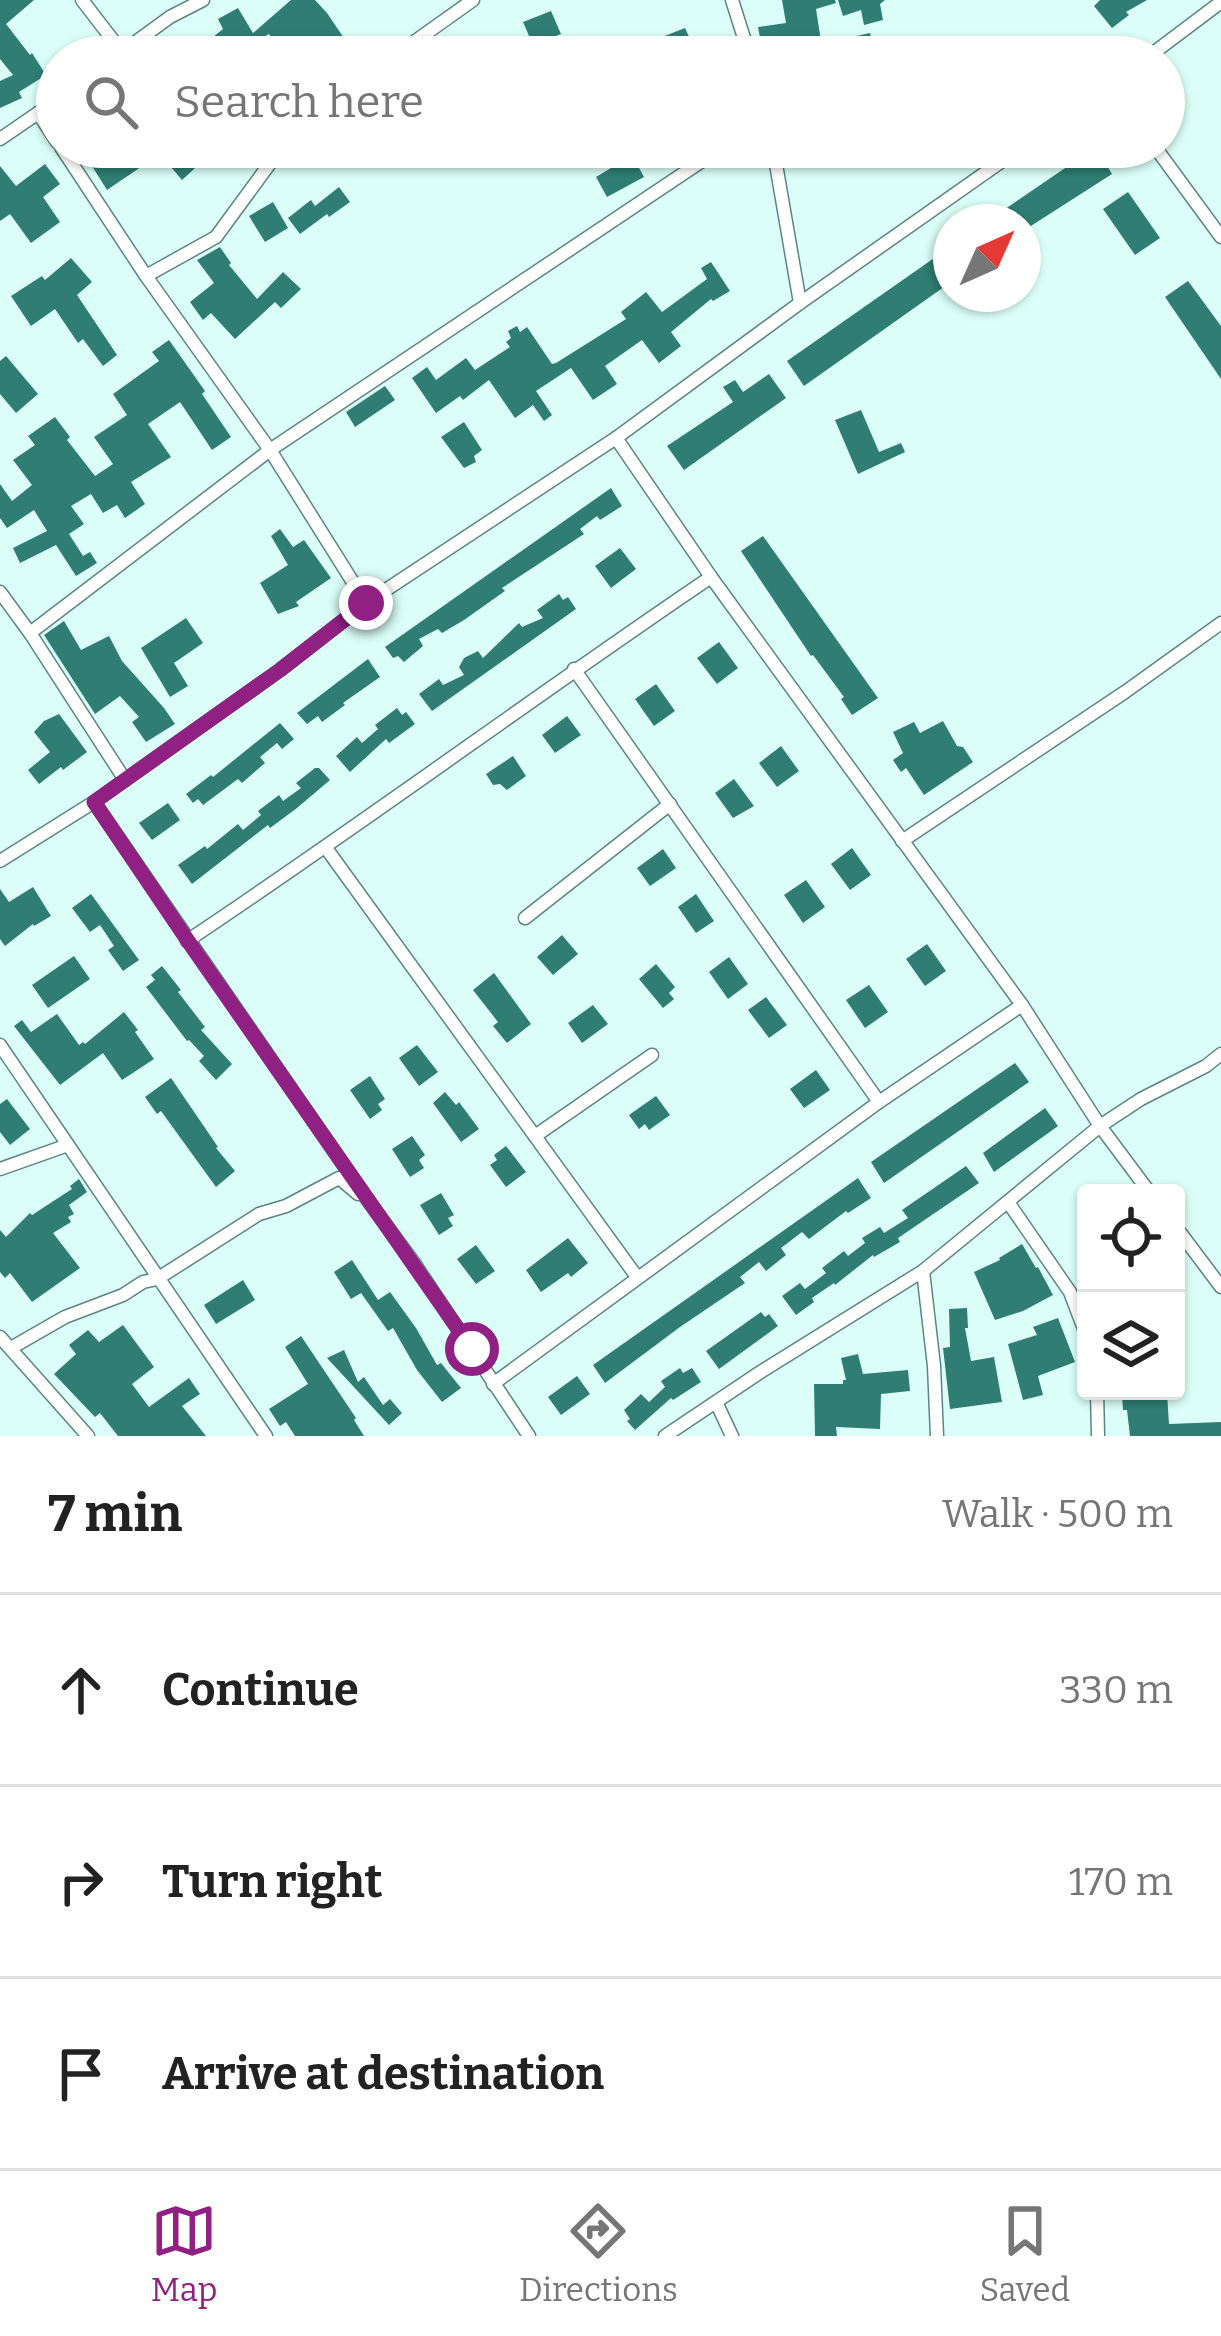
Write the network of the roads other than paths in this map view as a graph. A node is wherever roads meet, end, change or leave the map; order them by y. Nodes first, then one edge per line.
1 (82, 0) edge
2 (203, 0) edge
3 (473, 0) edge
4 (733, 0) edge
5 (1221, 2) edge
6 (107, 36) edge
7 (144, 36) edge
8 (422, 36) edge
9 (744, 36) edge
10 (1176, 36) edge
11 (36, 114) edge
12 (2, 136) edge
13 (75, 168) edge
14 (267, 168) edge
15 (692, 168) edge
16 (777, 168) edge
17 (992, 168) edge
18 (1171, 168) edge
19 (1221, 209) edge
20 (1208, 218) junction
21 (1221, 237) edge
22 (146, 276) junction
23 (800, 303) junction
24 (616, 438) junction
25 (270, 450) junction
26 (711, 577) junction
27 (0, 592) edge
28 (366, 603) junction
29 (1221, 623) edge
30 (30, 633) junction
31 (574, 670) junction
32 (124, 780) junction
33 (94, 802) junction
34 (670, 804) junction
35 (902, 841) junction
36 (326, 848) junction
37 (2, 856) edge
38 (525, 918) dead end
39 (188, 941) junction
40 (1022, 1005) junction
41 (0, 1045) edge
42 (1221, 1054) edge
43 (652, 1055) dead end
44 (880, 1102) junction
45 (1100, 1126) junction
46 (536, 1136) junction
47 (68, 1144) junction
48 (0, 1168) edge
49 (1143, 1184) edge
50 (369, 1202) junction
51 (1008, 1202) junction
52 (1185, 1239) edge
53 (923, 1271) junction
54 (637, 1277) junction
55 (157, 1279) junction
56 (1221, 1287) edge
57 (1077, 1310) edge
58 (0, 1337) edge
59 (11, 1348) junction
60 (493, 1384) junction
61 (1097, 1400) edge
62 (716, 1402) junction
63 (88, 1436) edge
64 (266, 1436) edge
65 (529, 1436) edge
66 (665, 1436) edge
67 (732, 1436) edge
68 (937, 1436) edge
69 (1098, 1436) edge

1 - 6 street
2 - 7 street
3 - 8 street
4 - 9 street
5 - 10 street
11 - 12 street
13 - 22 street
14 - 22 street
15 - 25 street
16 - 23 street
17 - 23 street
18 - 20 street
19 - 20 street
20 - 21 street
22 - 25 street
23 - 24 street
24 - 26 street
24 - 28 street
25 - 28 street
25 - 30 street
26 - 31 street
26 - 35 street
27 - 30 street
28 - 32 street
29 - 35 street
30 - 32 street
31 - 34 street
31 - 36 street
32 - 33 street
33 - 37 street
33 - 39 street
34 - 38 street
34 - 44 street
35 - 40 street
36 - 39 street
36 - 46 street
39 - 50 street
40 - 44 street
40 - 45 street
41 - 47 street
42 - 45 street
43 - 46 street
44 - 54 street
45 - 49 street
45 - 51 street
46 - 54 street
47 - 48 street
47 - 55 street
50 - 55 street
50 - 60 street
51 - 53 street
51 - 57 street
52 - 56 street
53 - 62 street
53 - 68 street
54 - 60 street
55 - 59 street
55 - 64 street
58 - 59 street
59 - 63 street
60 - 65 street
61 - 69 street
62 - 66 street
62 - 67 street

